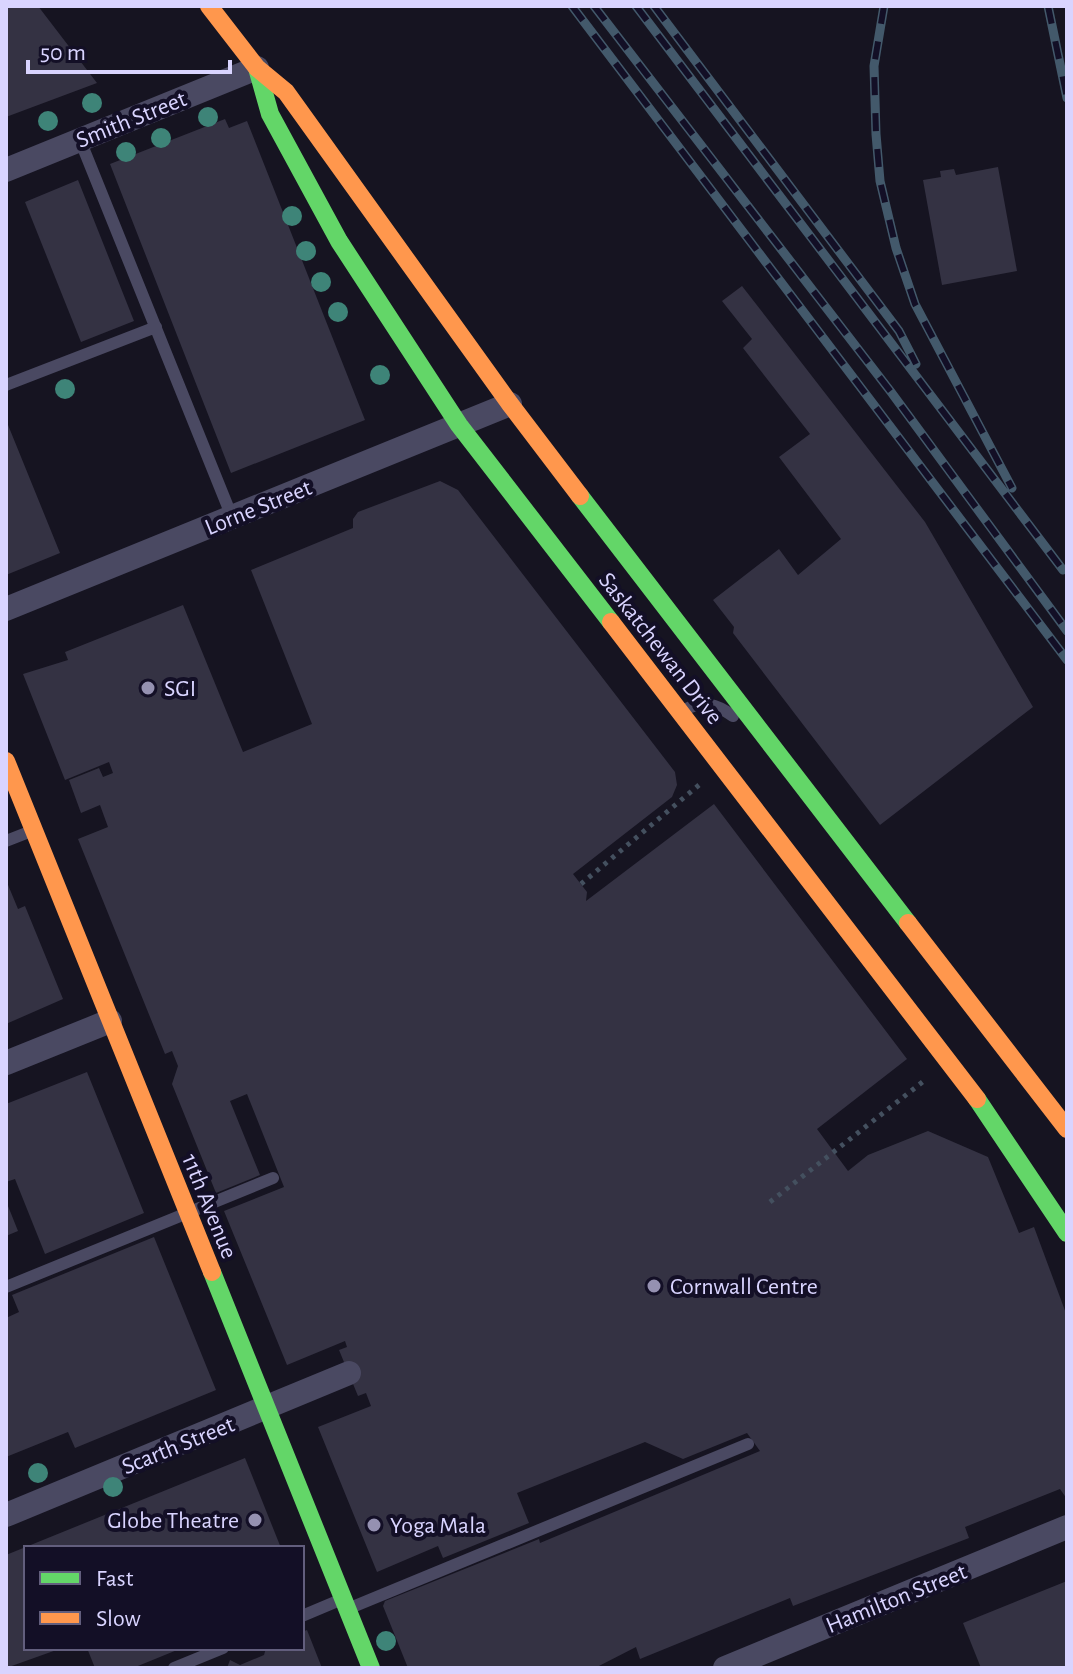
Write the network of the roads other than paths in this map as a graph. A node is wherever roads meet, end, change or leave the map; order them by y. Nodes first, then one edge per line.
1 (209, 6) edge
2 (257, 68) junction
3 (80, 140) junction
4 (6, 170) edge
5 (156, 327) junction
6 (6, 385) edge
7 (510, 404) junction
8 (459, 425) junction
9 (232, 517) junction
10 (6, 609) edge
11 (680, 712) junction
12 (769, 740) junction
13 (6, 761) edge
14 (34, 830) junction
15 (6, 841) edge
16 (110, 1021) junction
17 (6, 1063) edge
18 (1067, 1129) edge
19 (273, 1178) dead end
20 (187, 1213) junction
21 (1067, 1233) edge
22 (6, 1287) edge
23 (349, 1373) dead end
24 (266, 1409) junction
25 (748, 1444) dead end
26 (6, 1515) edge
27 (1067, 1527) edge
28 (345, 1604) junction
29 (304, 1615) edge
30 (218, 1650) edge
31 (174, 1668) edge
32 (371, 1668) edge
33 (725, 1668) edge

1 - 2 main road, Saskatchewan Drive
2 - 3 street, Smith Street
2 - 7 main road, Saskatchewan Drive
2 - 8 main road, Saskatchewan Drive
3 - 4 street, Smith Street
3 - 5 lane
5 - 6 lane
5 - 9 lane
7 - 8 street, Lorne Street
7 - 12 main road, Saskatchewan Drive
8 - 9 street, Lorne Street
8 - 11 main road, Saskatchewan Drive
9 - 10 street, Lorne Street
11 - 12 lane
11 - 21 main road, Saskatchewan Drive
12 - 18 main road, Saskatchewan Drive
13 - 14 main road, 11th Avenue
14 - 15 lane
14 - 16 main road, 11th Avenue
16 - 17 street
16 - 20 main road, 11th Avenue
19 - 20 lane
20 - 22 lane
20 - 24 main road, 11th Avenue
23 - 24 street, Scarth Street
24 - 26 street, Scarth Street
24 - 28 main road, 11th Avenue
25 - 28 lane
27 - 33 street, Hamilton Street
28 - 29 lane
28 - 32 main road, 11th Avenue
30 - 31 lane

